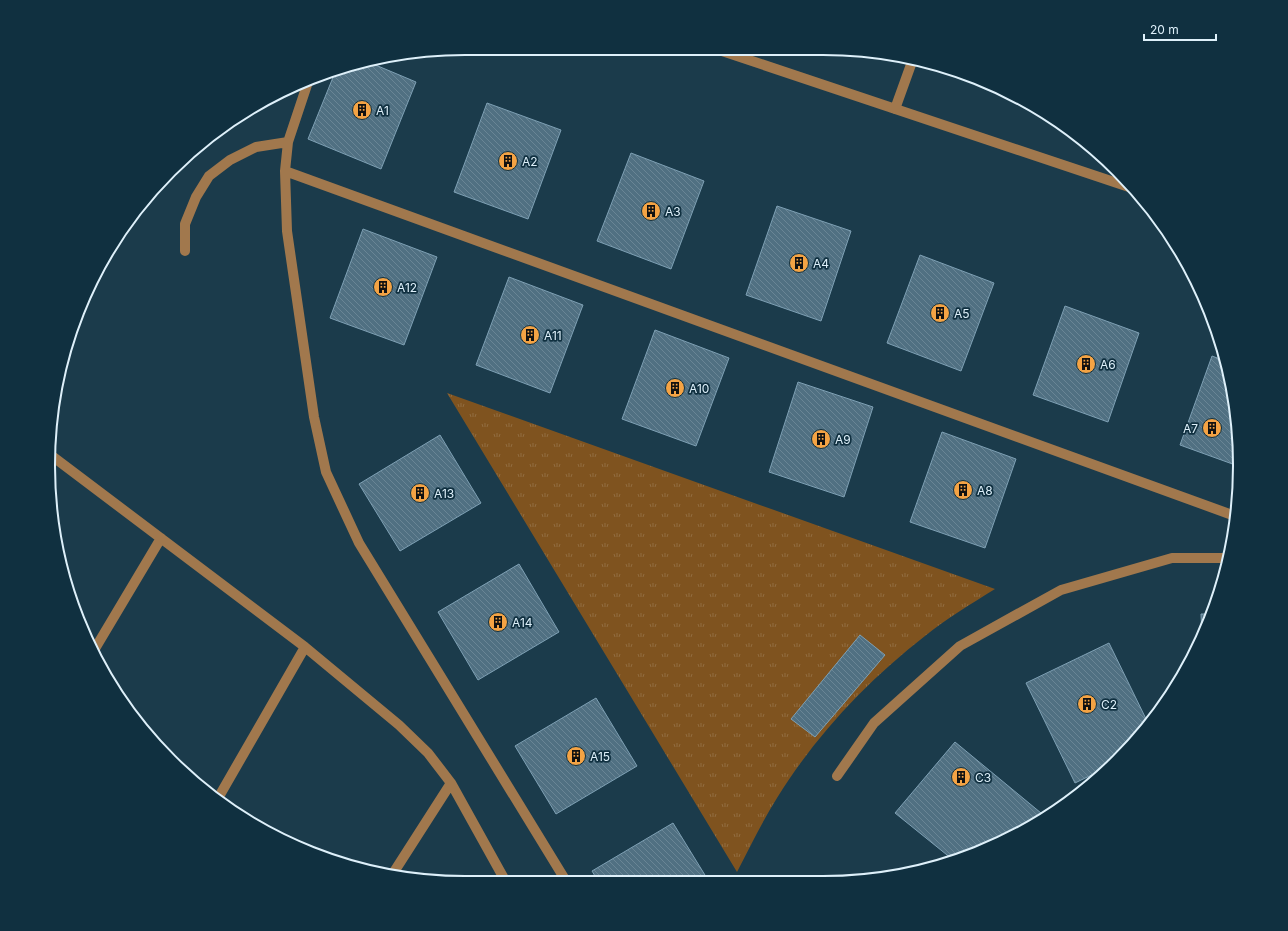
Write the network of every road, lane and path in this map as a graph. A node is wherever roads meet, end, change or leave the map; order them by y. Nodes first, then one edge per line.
1 (734, 55) edge
2 (911, 65) edge
3 (306, 87) edge
4 (895, 109) junction
5 (288, 142) junction
6 (286, 171) junction
7 (1122, 185) edge
8 (185, 251) dead end
9 (55, 458) edge
10 (1230, 514) edge
11 (162, 538) junction
12 (1222, 558) edge
13 (97, 646) edge
14 (305, 647) junction
15 (837, 776) dead end
16 (451, 783) junction
17 (220, 794) edge
18 (395, 869) edge
19 (503, 876) edge
20 (563, 876) edge

1 - 4 street
2 - 4 street
3 - 5 street
4 - 7 street
5 - 6 street
5 - 8 street
6 - 10 street
6 - 20 street
9 - 11 street
11 - 13 street
11 - 14 street
12 - 15 street
14 - 16 street
14 - 17 street
16 - 18 street
16 - 19 street

